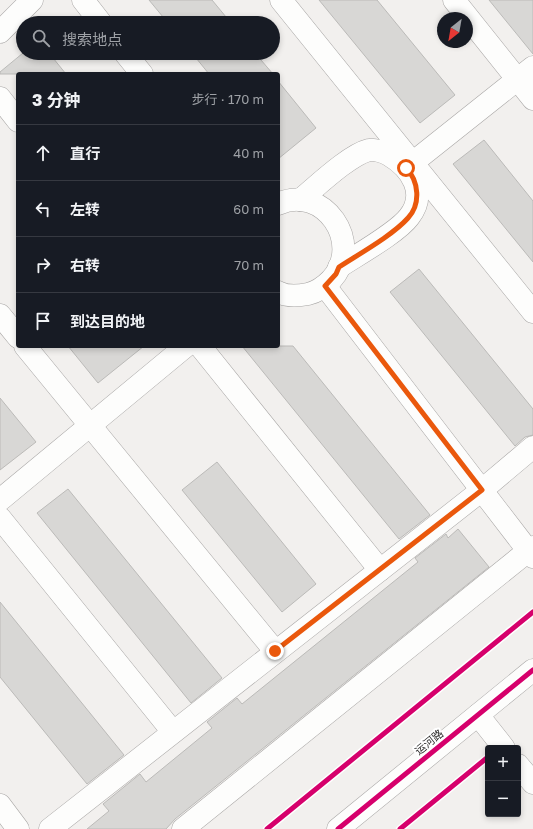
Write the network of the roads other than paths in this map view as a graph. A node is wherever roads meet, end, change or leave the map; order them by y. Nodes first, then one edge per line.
1 (32, 0) edge
2 (83, 0) edge
3 (281, 0) edge
4 (454, 0) edge
5 (96, 16) edge
6 (0, 32) edge
7 (131, 60) edge
8 (140, 72) edge
9 (525, 73) edge
10 (0, 98) edge
11 (533, 99) edge
12 (16, 118) edge
13 (409, 165) junction
14 (300, 200) junction
15 (280, 203) edge
16 (339, 267) junction
17 (325, 286) junction
18 (280, 292) edge
19 (533, 312) edge
20 (0, 315) edge
21 (16, 335) edge
22 (28, 348) edge
23 (184, 348) edge
24 (202, 348) edge
25 (90, 425) junction
26 (533, 447) edge
27 (482, 490) junction
28 (0, 500) edge
29 (0, 518) edge
30 (531, 551) edge
31 (380, 570) junction
32 (275, 651) junction
33 (533, 670) edge
34 (478, 715) junction
35 (173, 732) junction
36 (502, 745) edge
37 (521, 769) edge
38 (533, 784) edge
39 (0, 805) edge
40 (18, 829) edge
41 (50, 829) edge
42 (183, 829) edge
43 (338, 829) edge

1 - 6 street
2 - 5 street
3 - 13 street
4 - 9 street
7 - 8 street
9 - 11 street
9 - 13 street
10 - 12 street
13 - 14 street
13 - 16 street
13 - 19 street
14 - 15 street
14 - 16 street
16 - 17 street
17 - 18 street
17 - 27 street
20 - 21 street
22 - 25 street
23 - 25 street
24 - 31 street
25 - 28 street
25 - 32 street
26 - 27 street
27 - 30 street
27 - 31 street
29 - 35 street
30 - 42 street
31 - 32 street
32 - 35 street
33 - 34 street, 运河路
34 - 36 street
34 - 43 street, 运河路
35 - 41 street
37 - 38 street
39 - 40 street

